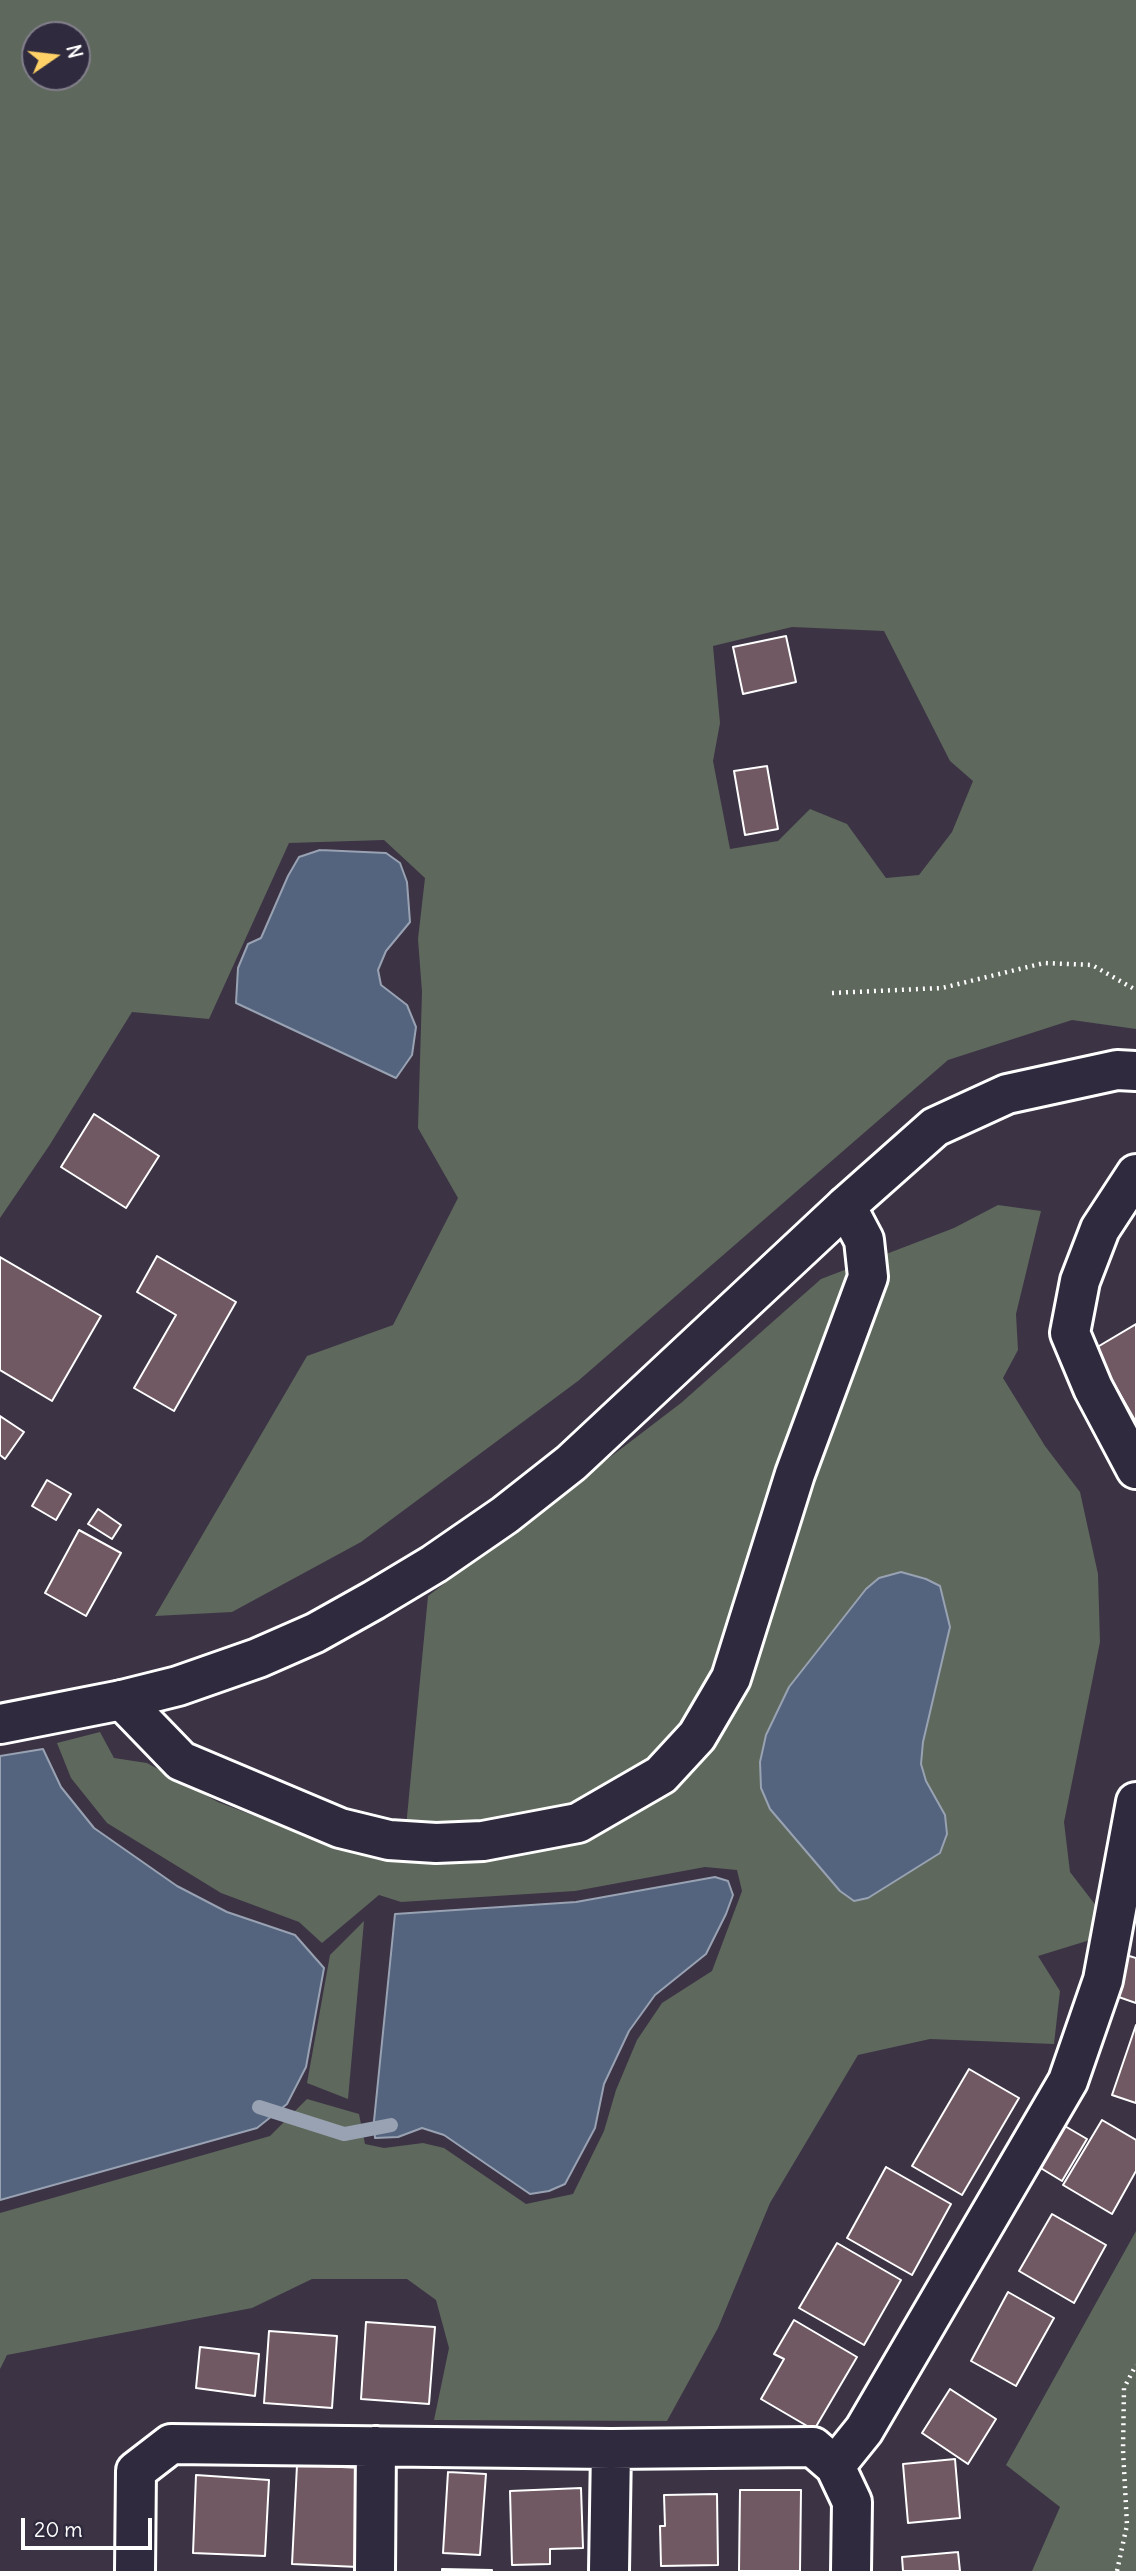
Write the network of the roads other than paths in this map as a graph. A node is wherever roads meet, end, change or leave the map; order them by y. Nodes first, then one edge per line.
1 (1136, 1071) edge
2 (1136, 1174) edge
3 (846, 1206) junction
4 (1136, 1469) edge
5 (122, 1700) junction
6 (0, 1724) edge
7 (1136, 1802) edge
8 (376, 2446) junction
9 (611, 2449) junction
10 (835, 2466) junction
11 (135, 2571) edge
12 (375, 2571) edge
13 (609, 2571) edge
14 (851, 2571) edge

1 - 3 street
2 - 4 street
3 - 5 street
3 - 5 street
5 - 6 street
7 - 10 street
8 - 9 street
8 - 11 street
8 - 12 street
9 - 10 street
9 - 13 street
10 - 14 street

